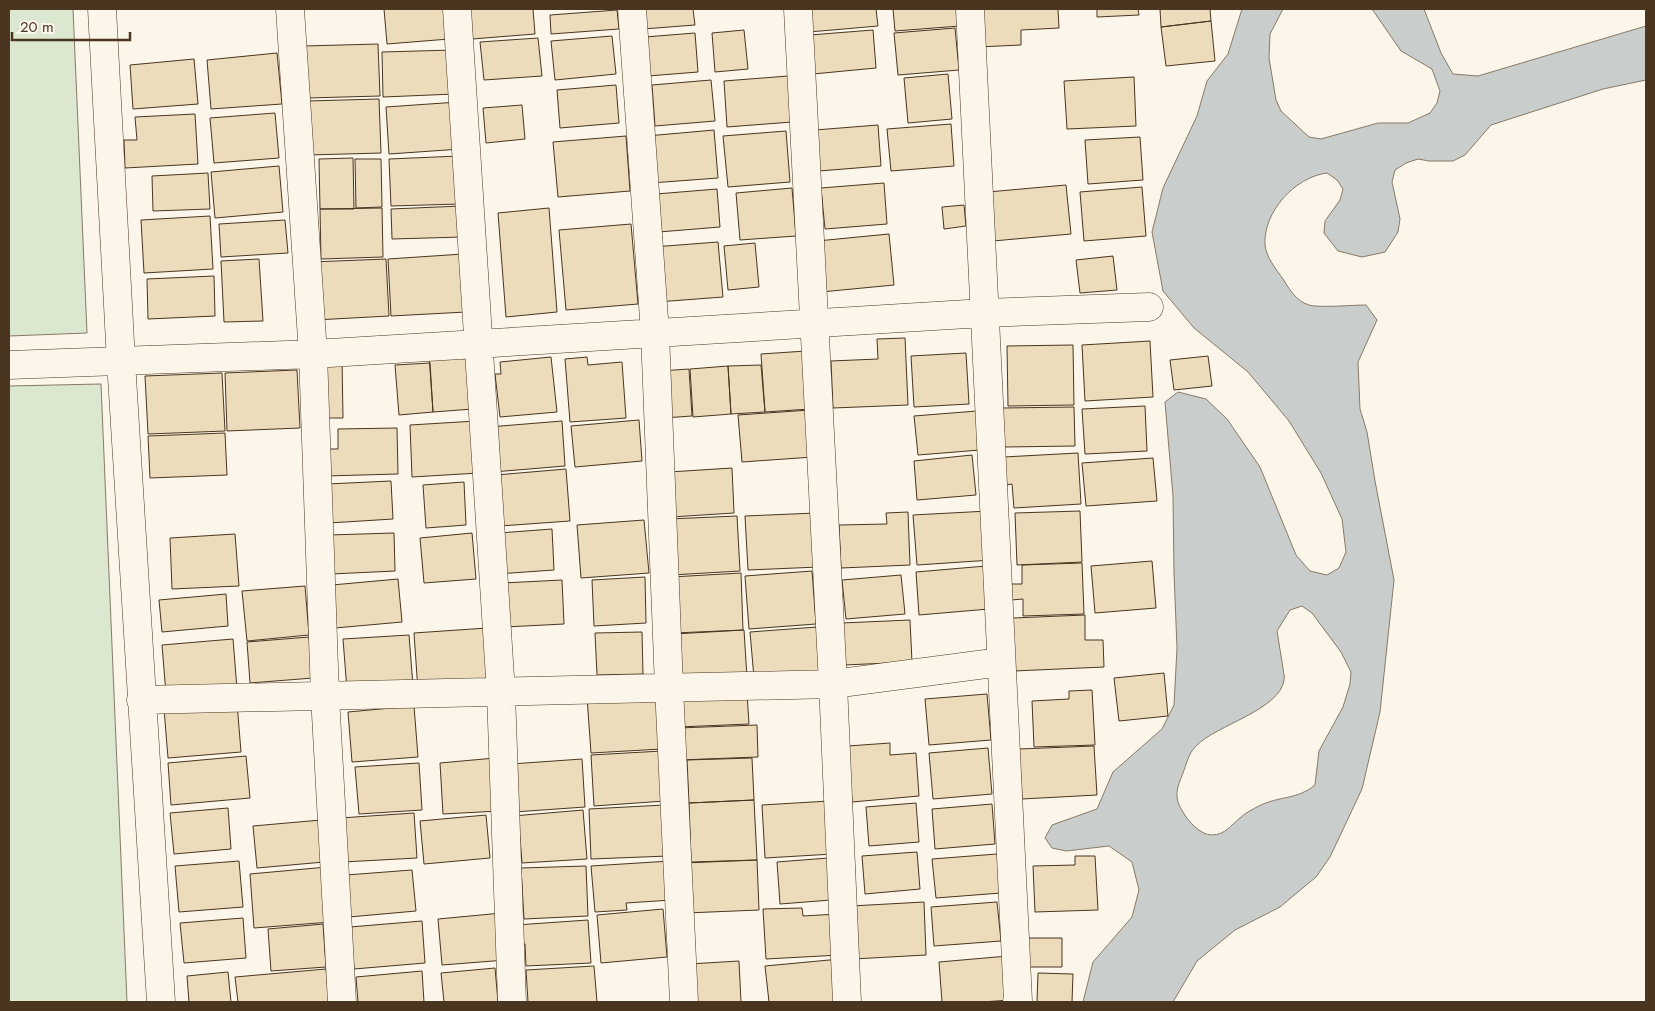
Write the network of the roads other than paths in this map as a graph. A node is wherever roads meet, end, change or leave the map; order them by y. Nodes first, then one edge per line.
1 (102, 9) edge
2 (290, 9) edge
3 (457, 9) edge
4 (632, 9) edge
5 (798, 9) edge
6 (970, 9) edge
7 (1150, 307) dead end
8 (984, 313) junction
9 (813, 323) junction
10 (655, 333) junction
11 (478, 344) junction
12 (312, 354) junction
13 (121, 361) junction
14 (9, 365) edge
15 (1001, 662) junction
16 (833, 684) junction
17 (669, 687) junction
18 (501, 693) junction
19 (325, 696) junction
20 (142, 700) junction
21 (161, 1002) edge
22 (342, 1002) edge
23 (512, 1002) edge
24 (684, 1002) edge
25 (847, 1002) edge
26 (1017, 1002) edge

1 - 13 street
2 - 12 street
3 - 11 street
4 - 10 street
5 - 9 street
6 - 8 street
7 - 8 street
8 - 9 street
8 - 15 street
9 - 10 street
9 - 16 street
10 - 11 street
10 - 17 street
11 - 12 street
11 - 18 street
12 - 13 street
12 - 19 street
13 - 14 street
13 - 20 street
15 - 16 street
15 - 26 street
16 - 17 street
16 - 25 street
17 - 18 street
17 - 24 street
18 - 19 street
18 - 23 street
19 - 20 street
19 - 22 street
20 - 21 street

